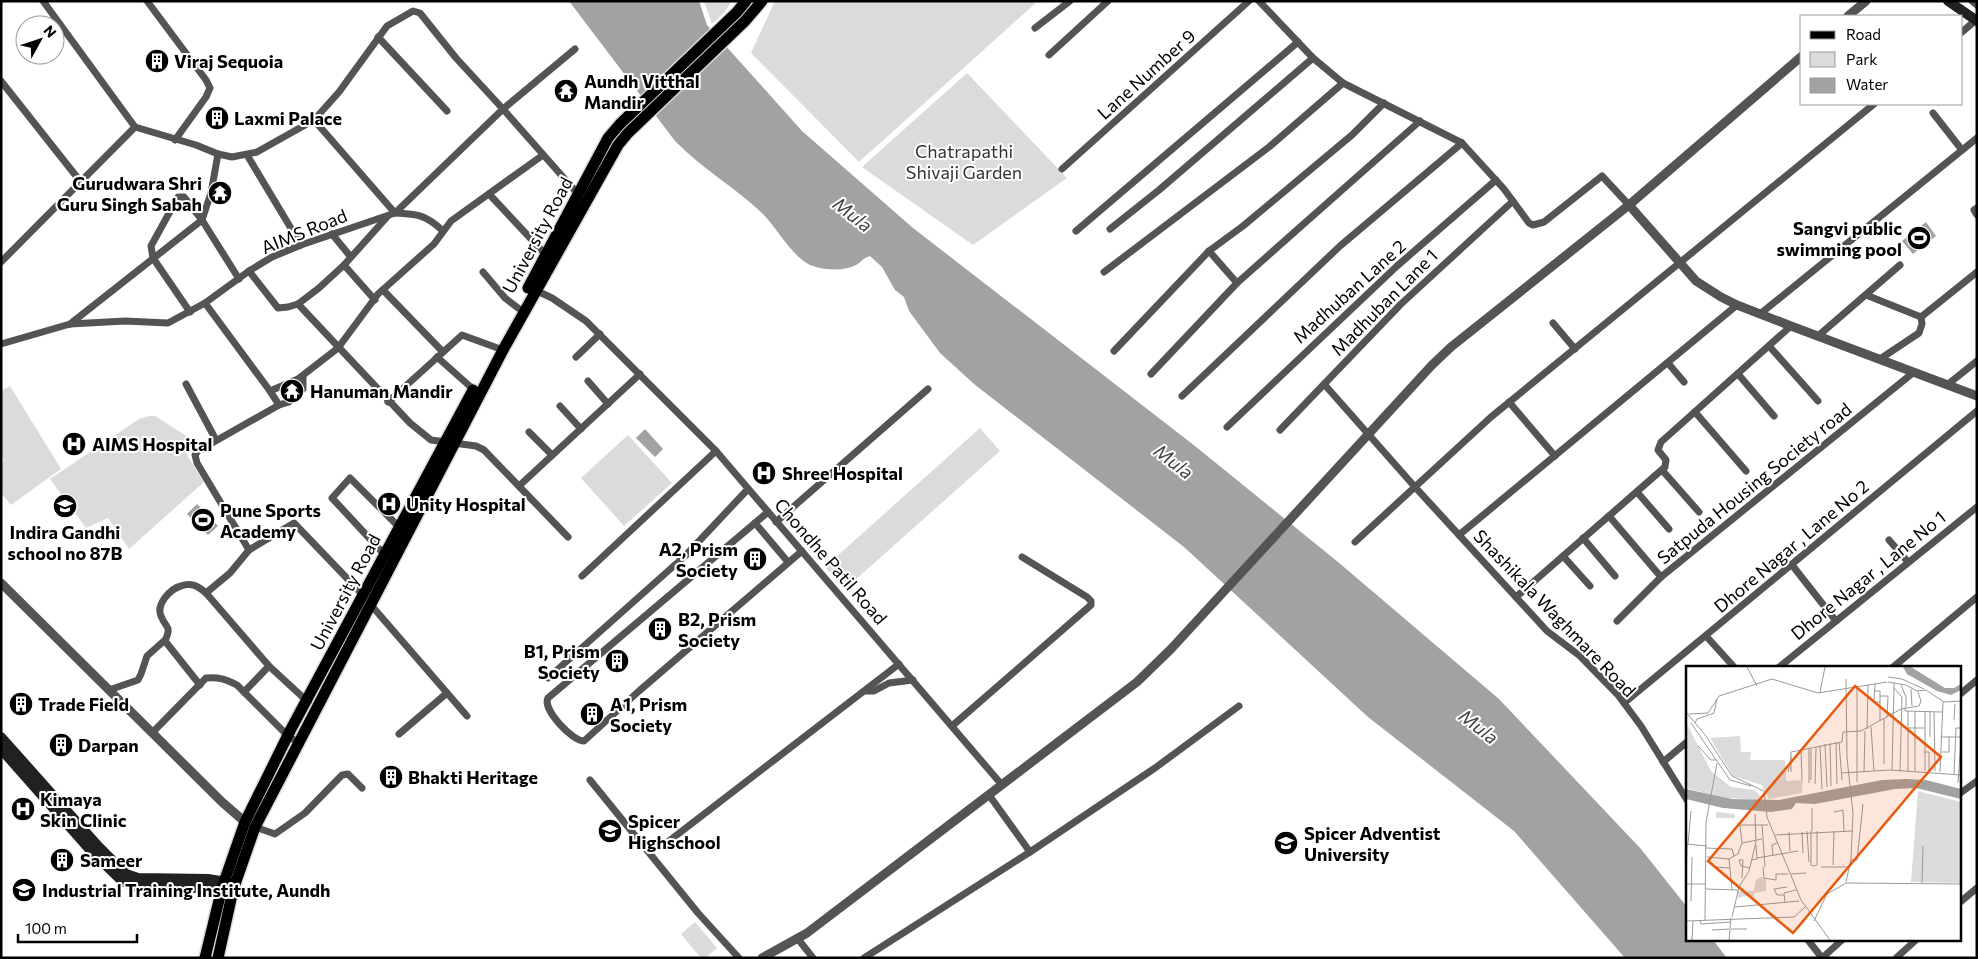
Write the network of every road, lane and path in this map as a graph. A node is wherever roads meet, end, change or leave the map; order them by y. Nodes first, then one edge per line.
1 (43, 1) edge
2 (146, 1) edge
3 (746, 1) edge
4 (762, 1) edge
5 (1070, 1) edge
6 (1108, 1) edge
7 (1249, 1) edge
8 (1259, 1) edge
9 (1866, 1) edge
10 (1948, 1) edge
11 (1972, 1) edge
12 (1977, 5) edge
13 (1849, 15) edge
14 (741, 17) junction
15 (1976, 21) edge
16 (1035, 28) dead end
17 (1963, 31) edge
18 (378, 37) junction
19 (1298, 42) junction
20 (575, 49) dead end
21 (1049, 55) dead end
22 (1313, 58) junction
23 (1800, 58) edge
24 (1, 81) edge
25 (1344, 83) junction
26 (1384, 103) junction
27 (1873, 105) edge
28 (503, 109) junction
29 (447, 111) dead end
30 (1933, 113) dead end
31 (314, 120) junction
32 (1420, 121) junction
33 (135, 127) junction
34 (1977, 138) edge
35 (175, 140) junction
36 (1462, 143) junction
37 (1962, 150) junction
38 (218, 154) junction
39 (248, 155) junction
40 (543, 155) junction
41 (1062, 169) dead end
42 (1496, 180) junction
43 (80, 181) junction
44 (489, 194) junction
45 (582, 198) junction
46 (1513, 200) junction
47 (1629, 205) junction
48 (1977, 208) edge
49 (392, 214) junction
50 (1977, 215) edge
51 (202, 220) junction
52 (1110, 228) dead end
53 (1076, 231) dead end
54 (443, 232) junction
55 (332, 234) junction
56 (301, 244) junction
57 (1209, 250) junction
58 (546, 255) junction
59 (350, 256) junction
60 (153, 258) junction
61 (1, 262) edge
62 (1680, 262) junction
63 (1900, 264) dead end
64 (344, 265) junction
65 (249, 271) junction
66 (483, 272) dead end
67 (1104, 272) dead end
68 (1977, 272) edge
69 (239, 279) junction
70 (1237, 283) junction
71 (383, 290) junction
72 (535, 290) junction
73 (1866, 295) junction
74 (375, 300) junction
75 (205, 303) junction
76 (298, 304) junction
77 (1737, 305) junction
78 (518, 308) junction
79 (190, 312) junction
80 (1760, 314) junction
81 (1921, 317) junction
82 (70, 324) junction
83 (1553, 324) dead end
84 (1791, 326) junction
85 (600, 334) junction
86 (1818, 336) junction
87 (1, 344) edge
88 (1769, 346) junction
89 (338, 348) junction
90 (500, 348) junction
91 (1575, 349) junction
92 (1114, 351) dead end
93 (440, 355) junction
94 (576, 357) dead end
95 (1880, 359) junction
96 (1977, 361) edge
97 (1668, 363) junction
98 (1914, 372) junction
99 (640, 374) junction
100 (1151, 374) dead end
101 (1738, 374) junction
102 (303, 376) junction
103 (588, 381) dead end
104 (1684, 382) dead end
105 (186, 384) dead end
106 (1324, 384) junction
107 (1947, 385) junction
108 (473, 389) junction
109 (928, 389) dead end
110 (270, 391) junction
111 (1182, 396) dead end
112 (1977, 396) edge
113 (1818, 401) dead end
114 (388, 402) junction
115 (1509, 402) junction
116 (608, 404) junction
117 (279, 405) junction
118 (560, 406) dead end
119 (1695, 412) junction
120 (1976, 412) edge
121 (1774, 416) dead end
122 (1227, 427) dead end
123 (581, 429) junction
124 (1280, 430) dead end
125 (530, 432) dead end
126 (1369, 434) junction
127 (216, 440) junction
128 (449, 444) junction
129 (716, 451) junction
130 (552, 455) junction
131 (1555, 456) junction
132 (1662, 470) junction
133 (1746, 471) dead end
134 (519, 486) junction
135 (1415, 487) junction
136 (748, 489) junction
137 (1637, 492) junction
138 (1977, 507) edge
139 (768, 512) junction
140 (1699, 512) dead end
141 (1609, 516) junction
142 (776, 522) junction
143 (755, 523) junction
144 (399, 526) junction
145 (1669, 529) dead end
146 (1459, 535) junction
147 (568, 537) dead end
148 (1584, 538) junction
149 (1889, 540) dead end
150 (1355, 542) dead end
151 (249, 550) junction
152 (802, 551) junction
153 (384, 554) junction
154 (1563, 556) junction
155 (1022, 557) dead end
156 (788, 562) junction
157 (1908, 562) junction
158 (1792, 565) junction
159 (582, 576) dead end
160 (1615, 576) dead end
161 (1661, 577) junction
162 (1, 582) edge
163 (1590, 586) dead end
164 (206, 593) junction
165 (363, 595) junction
166 (1516, 597) junction
167 (1977, 597) edge
168 (371, 605) junction
169 (1617, 621) dead end
170 (1836, 621) junction
171 (1706, 636) junction
172 (165, 640) junction
173 (899, 664) junction
174 (269, 666) junction
175 (1733, 666) edge
176 (1780, 666) edge
177 (1894, 666) edge
178 (548, 678) dead end
179 (913, 680) junction
180 (1977, 680) edge
181 (200, 684) junction
182 (109, 690) junction
183 (864, 691) junction
184 (244, 692) junction
185 (447, 693) junction
186 (1960, 694) edge
187 (306, 700) junction
188 (1624, 704) junction
189 (1239, 706) dead end
190 (316, 708) junction
191 (467, 716) dead end
192 (952, 726) junction
193 (152, 733) junction
194 (399, 734) dead end
195 (288, 735) junction
196 (1, 737) edge
197 (298, 742) junction
198 (1686, 743) edge
199 (1, 749) edge
200 (1662, 762) junction
201 (590, 780) dead end
202 (1977, 781) edge
203 (1002, 785) junction
204 (362, 788) dead end
205 (1960, 793) edge
206 (988, 795) junction
207 (1686, 798) edge
208 (250, 824) junction
209 (669, 841) dead end
210 (1030, 852) junction
211 (229, 886) junction
212 (1977, 888) edge
213 (1960, 902) edge
214 (798, 938) junction
215 (1810, 942) edge
216 (1840, 942) edge
217 (1914, 942) edge
218 (205, 958) edge
219 (218, 958) edge
220 (739, 958) edge
221 (762, 958) edge
222 (813, 958) edge
223 (864, 958) edge
224 (1822, 958) edge
225 (1896, 958) edge

1 - 33 street
2 - 35 street
3 - 14 main road
4 - 14 main road
5 - 16 street
6 - 21 street
7 - 41 street, Lane Number 9
8 - 19 street
9 - 13 street
10 - 15 main road
11 - 12 street
14 - 45 main road, University Road
15 - 17 street
18 - 28 street
18 - 29 street
18 - 31 street
19 - 22 street
19 - 53 street
20 - 28 street, AIMS Road
22 - 25 street
22 - 52 street
23 - 47 street
24 - 43 street
25 - 26 street
25 - 67 street
26 - 32 street
26 - 57 street
27 - 62 street
28 - 40 street
28 - 49 street, AIMS Road
30 - 37 street
31 - 39 street
31 - 49 street
32 - 36 street
32 - 70 street
33 - 35 street
33 - 43 street
34 - 37 street
35 - 38 street
36 - 42 street
36 - 111 street
37 - 80 street
38 - 39 street
38 - 51 street
39 - 56 street
40 - 44 street
40 - 45 street
42 - 46 street
42 - 122 street, Madhuban Lane 2
43 - 61 street
44 - 54 street
44 - 58 street
45 - 58 main road, University Road
45 - 72 main road, University Road
46 - 47 street
46 - 106 street, Madhuban Lane 1
47 - 62 street
47 - 126 street
48 - 50 street
49 - 54 street
49 - 55 street, AIMS Road
49 - 59 street
51 - 60 street
51 - 60 street
51 - 69 street
54 - 71 street
55 - 56 street, AIMS Road
55 - 59 street
56 - 65 street, AIMS Road
57 - 70 street
57 - 92 street
58 - 78 main road, University Road
59 - 64 street
60 - 79 street
60 - 82 street
62 - 77 street
62 - 91 street
63 - 73 street
64 - 74 street
64 - 76 street
65 - 69 street, AIMS Road
65 - 76 street
66 - 78 street
68 - 81 street
69 - 75 street, AIMS Road
70 - 100 street
71 - 74 street
71 - 93 street
72 - 85 street, Chondhe Patil Road
72 - 90 main road, University Road
73 - 81 street
73 - 86 street
74 - 89 street
75 - 79 street, AIMS Road
75 - 110 street
76 - 89 street
77 - 80 street
77 - 97 street
78 - 90 main road, University Road
79 - 82 street, AIMS Road
80 - 84 street
81 - 95 street
82 - 87 street, AIMS Road
83 - 91 street
84 - 86 street
84 - 88 street
85 - 94 street
85 - 99 street, Chondhe Patil Road
86 - 95 street
88 - 101 street
88 - 113 street
89 - 102 street
89 - 114 street
90 - 93 street
90 - 108 main road, University Road
90 - 128 main road, University Road
91 - 115 street
93 - 108 street
93 - 114 street
95 - 98 street
96 - 107 street
97 - 104 street
97 - 131 street
98 - 107 street
98 - 161 street, Satpuda Housing Society road
99 - 116 street
99 - 129 street, Chondhe Patil Road
101 - 119 street
101 - 121 street
102 - 110 street
102 - 117 street
103 - 116 street
105 - 127 street
106 - 124 street, Madhuban Lane 1
106 - 126 street, Shashikala Waghmare Road
107 - 112 street
108 - 128 main road, University Road
109 - 142 street
110 - 117 street
114 - 128 street
115 - 131 street
115 - 135 street
116 - 123 street
117 - 127 street
118 - 123 street
119 - 132 street
119 - 133 street
120 - 158 street, Dhore Nagar , Lane No 2
123 - 130 street
125 - 130 street
126 - 135 street, Shashikala Waghmare Road
126 - 203 street
127 - 151 street
128 - 134 street
128 - 144 main road, University Road
128 - 168 main road, University Road
129 - 136 street, Chondhe Patil Road
129 - 159 street
130 - 134 street
131 - 146 street
132 - 137 street
132 - 140 street
134 - 147 street
135 - 146 street, Shashikala Waghmare Road
135 - 150 street
136 - 139 street, Chondhe Patil Road
136 - 178 street
137 - 141 street
137 - 145 street
138 - 157 street, Dhore Nagar , Lane No 1
139 - 142 street, Chondhe Patil Road
139 - 143 street
141 - 148 street
141 - 161 street
142 - 152 street, Chondhe Patil Road
143 - 156 street
143 - 156 street
144 - 153 main road, University Road
144 - 153 street
146 - 166 street, Shashikala Waghmare Road
148 - 154 street
148 - 160 street
149 - 157 street
151 - 164 street
151 - 165 street
152 - 156 street
152 - 173 street, Chondhe Patil Road
153 - 165 main road, University Road
154 - 163 street
154 - 166 street
155 - 192 street
157 - 170 street, Dhore Nagar , Lane No 1
158 - 170 street
158 - 171 street, Dhore Nagar , Lane No 2
161 - 169 street, Satpuda Housing Society road
162 - 182 street
164 - 172 street
164 - 174 street
165 - 187 main road, University Road
166 - 188 street, Shashikala Waghmare Road
167 - 177 street
168 - 185 street
168 - 190 main road, University Road
170 - 176 street, Dhore Nagar , Lane No 1
171 - 175 street
171 - 188 street, Dhore Nagar , Lane No 2
172 - 181 street
172 - 182 street
173 - 179 street, Chondhe Patil Road
173 - 183 street
174 - 184 street
174 - 187 street
179 - 183 street
179 - 192 street, Chondhe Patil Road
180 - 186 street
181 - 184 street
181 - 193 street
182 - 193 street
183 - 209 street
184 - 195 street
185 - 191 street
185 - 194 street
187 - 190 street
187 - 195 main road, University Road
188 - 200 street, Shashikala Waghmare Road
189 - 210 street
190 - 197 main road, University Road
192 - 203 street, Chondhe Patil Road
193 - 208 street
195 - 197 street
195 - 208 main road, University Road
196 - 211 main road
197 - 208 main road, University Road
198 - 200 street
199 - 211 main road
200 - 207 street, Shashikala Waghmare Road
201 - 220 street
202 - 205 street
203 - 206 street
204 - 208 street
206 - 210 street
206 - 214 street
208 - 211 main road, University Road
210 - 223 street
211 - 218 main road, University Road
211 - 219 main road, University Road
212 - 213 street
214 - 221 street
214 - 222 street
215 - 224 street
216 - 224 street
217 - 225 street

